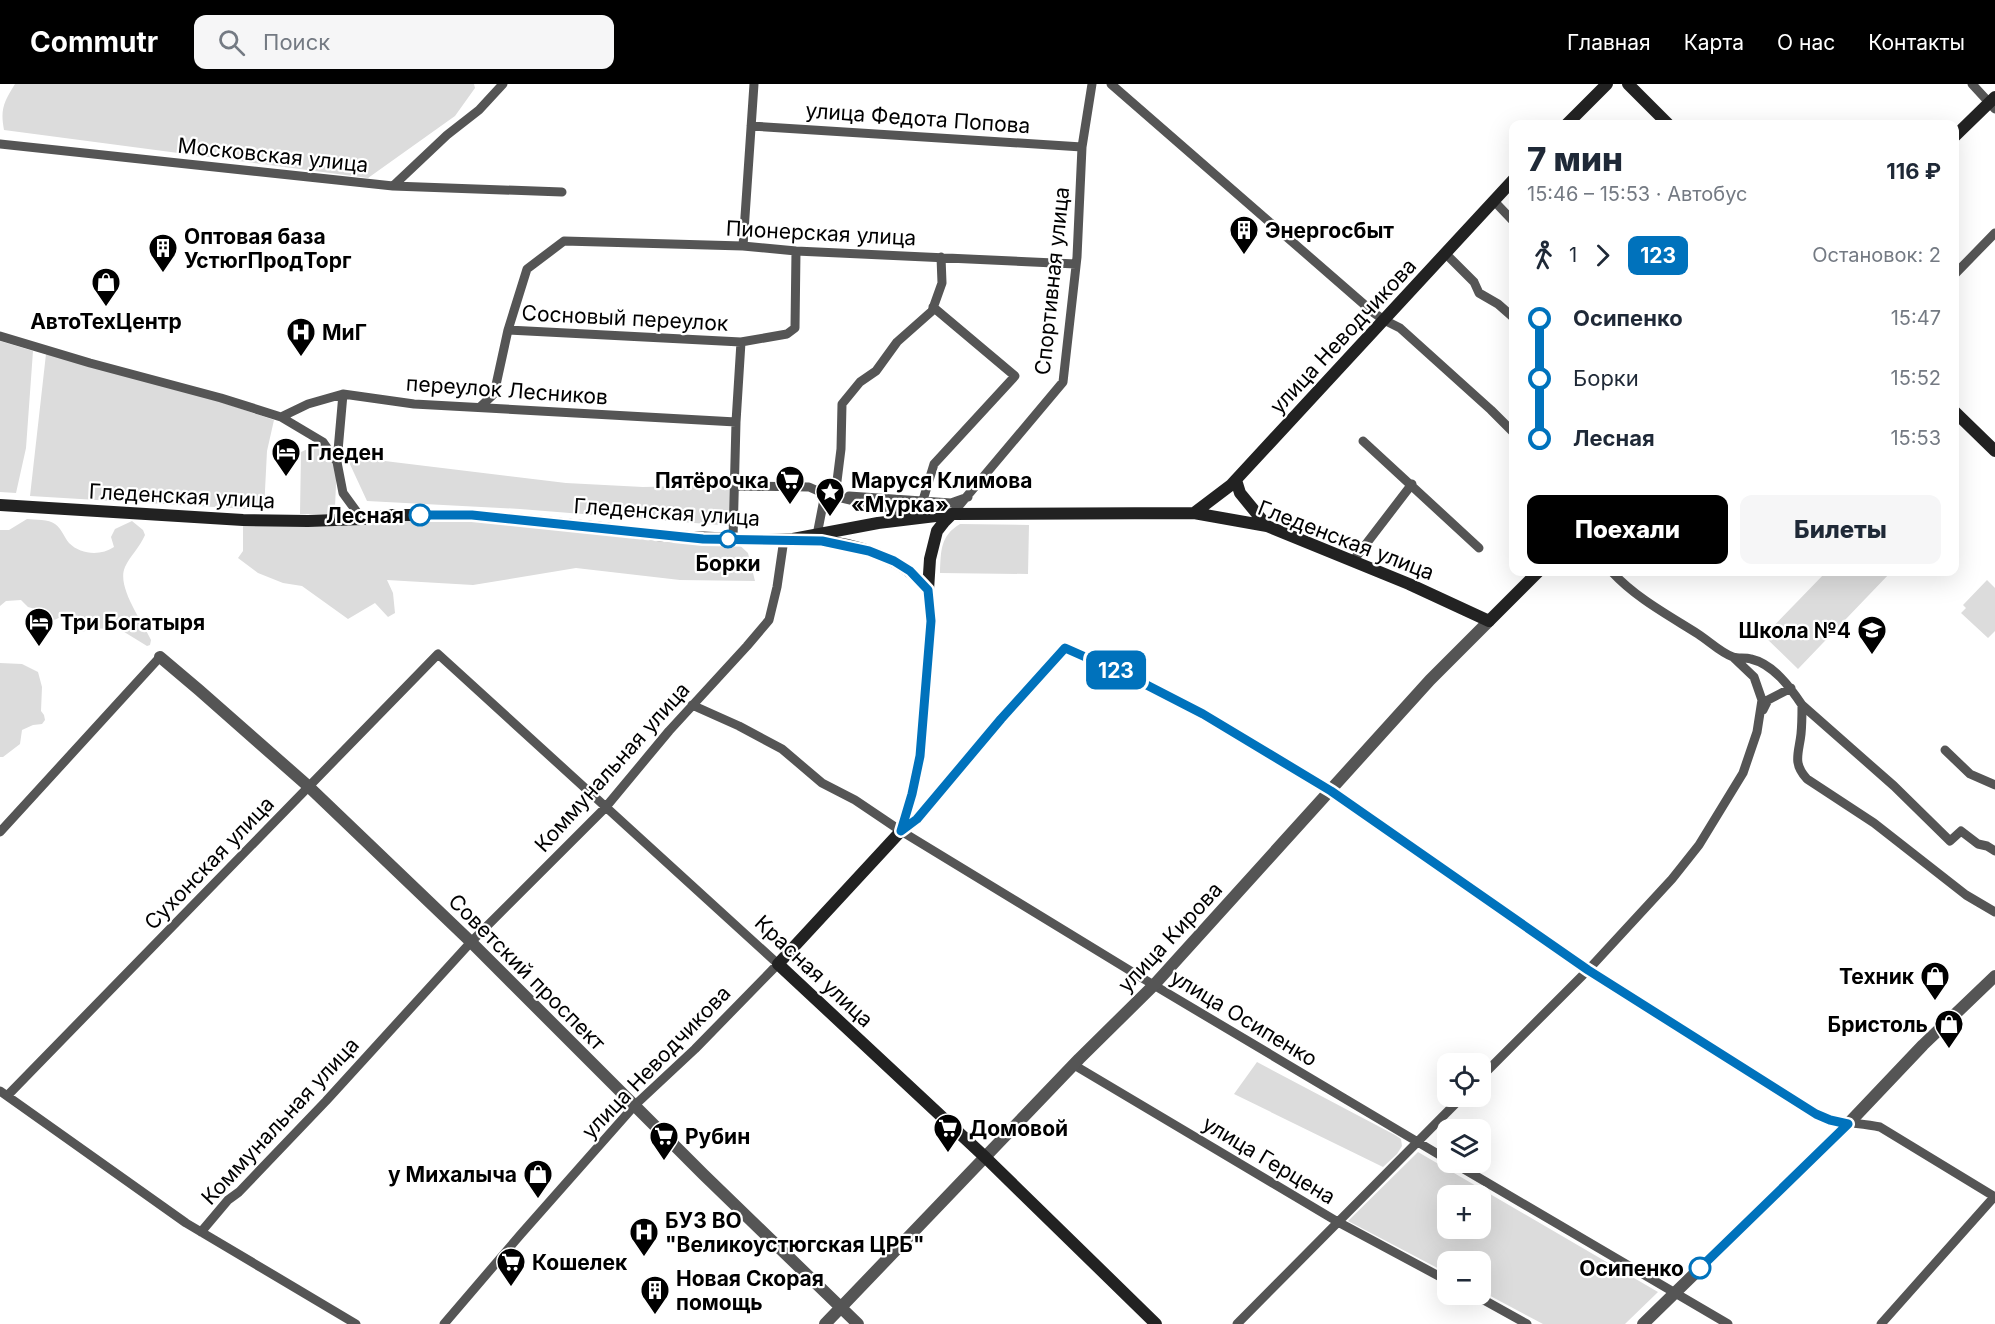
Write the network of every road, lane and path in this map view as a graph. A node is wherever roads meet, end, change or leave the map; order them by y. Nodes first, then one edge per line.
1 (503, 84) edge
2 (754, 84) edge
3 (1092, 84) edge
4 (1111, 84) edge
5 (1607, 84) edge
6 (1628, 84) edge
7 (1972, 84) edge
8 (1993, 103) edge
9 (1571, 120) edge
10 (1664, 120) edge
11 (751, 126) junction
12 (1959, 133) edge
13 (0, 144) edge
14 (1082, 147) junction
15 (1509, 184) edge
16 (393, 186) junction
17 (562, 192) dead end
18 (1494, 201) junction
19 (1509, 217) edge
20 (1995, 233) edge
21 (743, 246) junction
22 (796, 251) junction
23 (1445, 253) junction
24 (941, 257) junction
25 (1076, 264) junction
26 (1959, 270) edge
27 (933, 307) junction
28 (1509, 314) edge
29 (1384, 321) junction
30 (508, 330) junction
31 (0, 336) edge
32 (741, 342) junction
33 (343, 394) junction
34 (480, 407) junction
35 (1959, 416) edge
36 (281, 417) junction
37 (736, 422) junction
38 (1509, 428) edge
39 (1363, 441) dead end
40 (1995, 451) edge
41 (337, 462) junction
42 (1236, 480) junction
43 (1412, 483) junction
44 (734, 486) junction
45 (825, 495) junction
46 (968, 497) junction
47 (923, 500) junction
48 (0, 505) edge
49 (1194, 513) junction
50 (952, 514) junction
51 (921, 517) junction
52 (362, 519) junction
53 (1267, 526) junction
54 (817, 535) junction
55 (733, 539) junction
56 (789, 539) junction
57 (1479, 548) dead end
58 (1353, 561) junction
59 (1534, 576) edge
60 (1616, 576) edge
61 (928, 590) junction
62 (1489, 621) junction
63 (438, 654) joint
64 (160, 657) joint
65 (1733, 657) junction
66 (1791, 688) junction
67 (692, 705) junction
68 (1802, 705) junction
69 (1760, 714) junction
70 (1945, 750) dead end
71 (1995, 785) edge
72 (308, 786) junction
73 (1331, 791) junction
74 (605, 808) junction
75 (901, 831) junction
76 (0, 832) edge
77 (1995, 851) edge
78 (1995, 912) edge
79 (471, 942) junction
80 (778, 964) junction
81 (1588, 970) junction
82 (1995, 976) edge
83 (1154, 985) junction
84 (1074, 1065) junction
85 (1491, 1067) edge
86 (3, 1094) edge
87 (635, 1106) junction
88 (1452, 1107) edge
89 (1848, 1124) junction
90 (1418, 1142) junction
91 (1437, 1153) edge
92 (986, 1158) junction
93 (1471, 1173) edge
94 (1994, 1197) edge
95 (1338, 1222) junction
96 (201, 1232) junction
97 (1437, 1275) edge
98 (1674, 1293) junction
99 (1491, 1304) edge
100 (841, 1307) junction
101 (356, 1324) edge
102 (444, 1324) edge
103 (825, 1324) edge
104 (858, 1324) edge
105 (1156, 1324) edge
106 (1237, 1324) edge
107 (1527, 1324) edge
108 (1643, 1324) edge
109 (1728, 1324) edge
110 (1881, 1324) edge

1 - 16 street, Московская улица
2 - 11 street
3 - 14 street, Спортивная улица
4 - 29 street
5 - 9 main road
6 - 10 main road
7 - 8 street
8 - 12 main road
11 - 14 street, улица Федота Попова
11 - 21 street
13 - 16 street, Московская улица
14 - 25 street, Спортивная улица
15 - 18 main road, улица Неводчикова
16 - 17 street
18 - 19 street
18 - 23 main road, улица Неводчикова
20 - 26 street
21 - 22 street, Пионерская улица
21 - 30 street, Пионерская улица
22 - 24 street, Пионерская улица
22 - 32 street, Сосновый переулок
23 - 28 street
23 - 29 main road, улица Неводчикова
24 - 25 street, Пионерская улица
24 - 27 street
25 - 46 street, Спортивная улица
27 - 45 street
27 - 47 street
29 - 38 street
29 - 42 main road, улица Неводчикова
30 - 32 street, Сосновый переулок
30 - 34 street
31 - 36 street
32 - 37 street
33 - 34 street, переулок Лесников
33 - 36 street, переулок Лесников
33 - 41 street
34 - 37 street, переулок Лесников
35 - 40 main road
36 - 41 street
37 - 44 street
39 - 43 street
41 - 52 street
42 - 49 main road, улица Неводчикова
42 - 53 main road
43 - 57 street
43 - 58 street
44 - 45 street
44 - 55 street
45 - 47 street
45 - 51 street
45 - 54 street
46 - 47 street
46 - 50 street, Спортивная улица
47 - 51 street
48 - 52 main road, Гледенская улица
49 - 50 main road, Гледенская улица
49 - 53 main road, Гледенская улица
50 - 51 main road, Гледенская улица
50 - 61 main road, улица Неводчикова
51 - 54 main road, Гледенская улица
52 - 55 main road, Гледенская улица
53 - 58 main road, Гледенская улица
54 - 56 main road, Гледенская улица
55 - 56 main road, Гледенская улица
56 - 61 main road
56 - 67 street, Коммунальная улица
58 - 62 main road, Гледенская улица
59 - 62 main road, улица Кирова
60 - 65 street
61 - 75 main road, улица Неводчикова
62 - 73 street, улица Кирова
63 - 72 street, Сухонская улица
63 - 74 street, Красная улица
64 - 72 street, Советский проспект
64 - 76 street
65 - 66 street
65 - 69 street
66 - 68 street
66 - 69 street
67 - 74 street, Коммунальная улица
67 - 75 street, улица Осипенко
68 - 77 street
68 - 78 street
69 - 81 street
70 - 71 street
72 - 79 street, Советский проспект
72 - 86 street, Сухонская улица
73 - 75 street, улица Неводчикова
73 - 81 street
73 - 83 street, улица Кирова
74 - 79 street, Коммунальная улица
74 - 80 street, Красная улица
75 - 80 main road, улица Неводчикова
75 - 83 street, улица Осипенко
79 - 87 street, Советский проспект
79 - 96 street, Коммунальная улица
80 - 87 street, улица Неводчикова
80 - 92 main road, Красная улица
81 - 85 street
81 - 89 street
82 - 89 street
83 - 84 street, улица Кирова
83 - 90 street, улица Осипенко
84 - 92 street, улица Кирова
84 - 95 street, улица Герцена
86 - 96 street
87 - 100 street, Советский проспект
87 - 102 street, улица Неводчикова
88 - 90 street
89 - 94 street
89 - 98 street
90 - 91 street, улица Осипенко
90 - 95 street
92 - 100 street, улица Кирова
92 - 105 main road, Красная улица
93 - 98 street
94 - 110 street
95 - 97 street, улица Герцена
95 - 106 street
96 - 101 street
98 - 108 street
98 - 109 street
99 - 107 street
100 - 103 street, улица Кирова
100 - 104 street, Советский проспект

